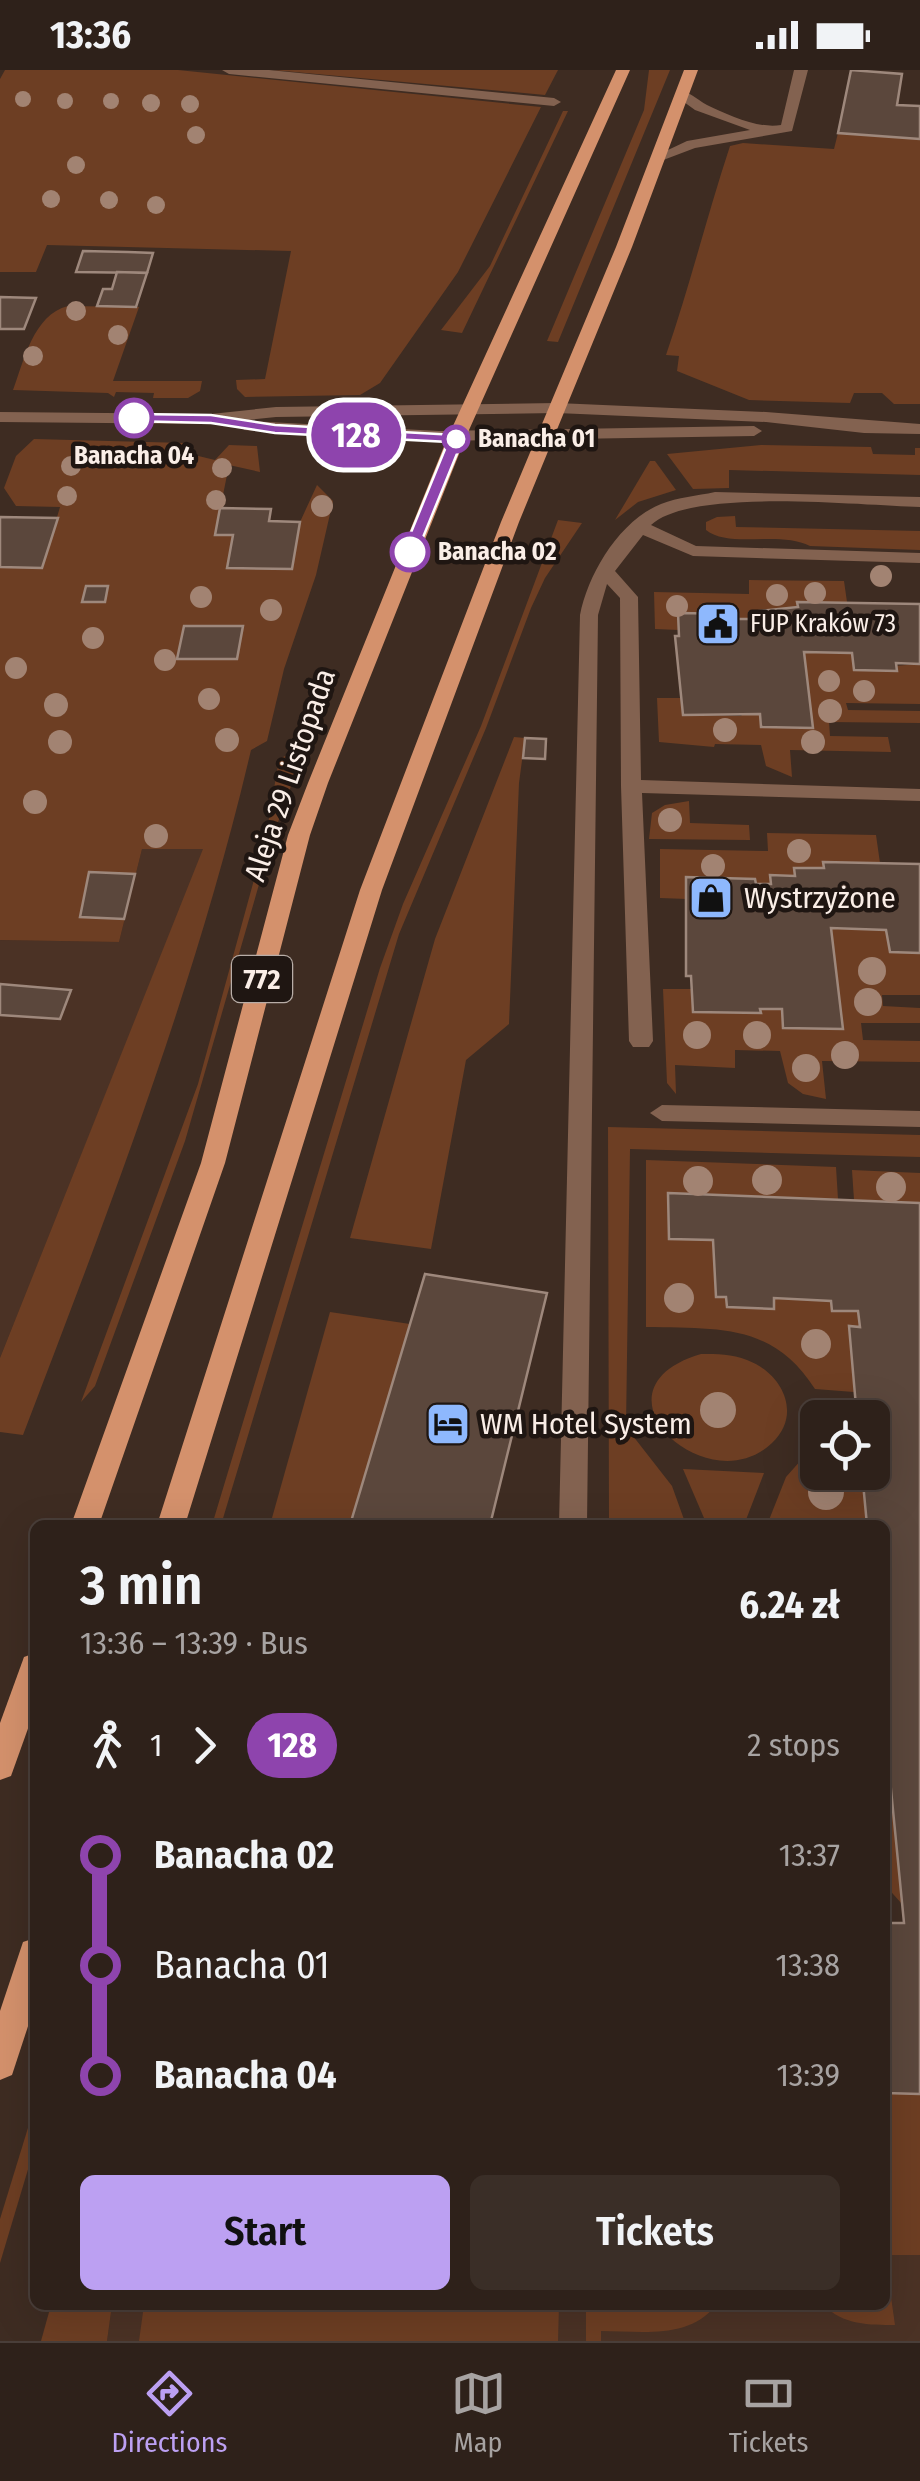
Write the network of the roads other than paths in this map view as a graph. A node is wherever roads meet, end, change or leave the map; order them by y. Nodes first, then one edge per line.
1 (229, 70) edge
2 (623, 70) edge
3 (691, 70) edge
4 (800, 70) edge
5 (682, 94) junction
6 (554, 102) dead end
7 (767, 132) junction
8 (658, 158) junction
9 (470, 408) junction
10 (557, 408) junction
11 (0, 416) edge
12 (211, 419) junction
13 (878, 428) junction
14 (920, 429) edge
15 (456, 439) junction
16 (544, 439) junction
17 (920, 502) edge
18 (640, 527) junction
19 (920, 558) edge
20 (605, 571) junction
21 (630, 786) junction
22 (920, 795) edge
23 (641, 1042) dead end
24 (662, 1113) dead end
25 (920, 1119) edge
26 (86, 1520) edge
27 (173, 1520) edge
28 (573, 1520) edge
29 (30, 1680) edge
30 (0, 1766) edge
31 (30, 1969) edge
32 (0, 2063) edge

1 - 6 street
2 - 9 main road, Aleja 29 Listopada / 772
3 - 5 main road, 772
4 - 7 street
5 - 7 street
5 - 8 main road, 772
7 - 8 street
8 - 10 main road, 772
9 - 10 street
9 - 12 street
9 - 15 main road, Aleja 29 Listopada / 772
10 - 13 street
10 - 16 main road, 772
11 - 12 street
12 - 15 street
13 - 14 street
13 - 16 street
15 - 16 street
15 - 26 main road, Aleja 29 Listopada / 772
16 - 27 main road, 772
17 - 18 street
18 - 19 street
18 - 20 street
20 - 21 street
20 - 28 street
21 - 22 street
21 - 23 street
24 - 25 street
29 - 30 main road
31 - 32 main road

